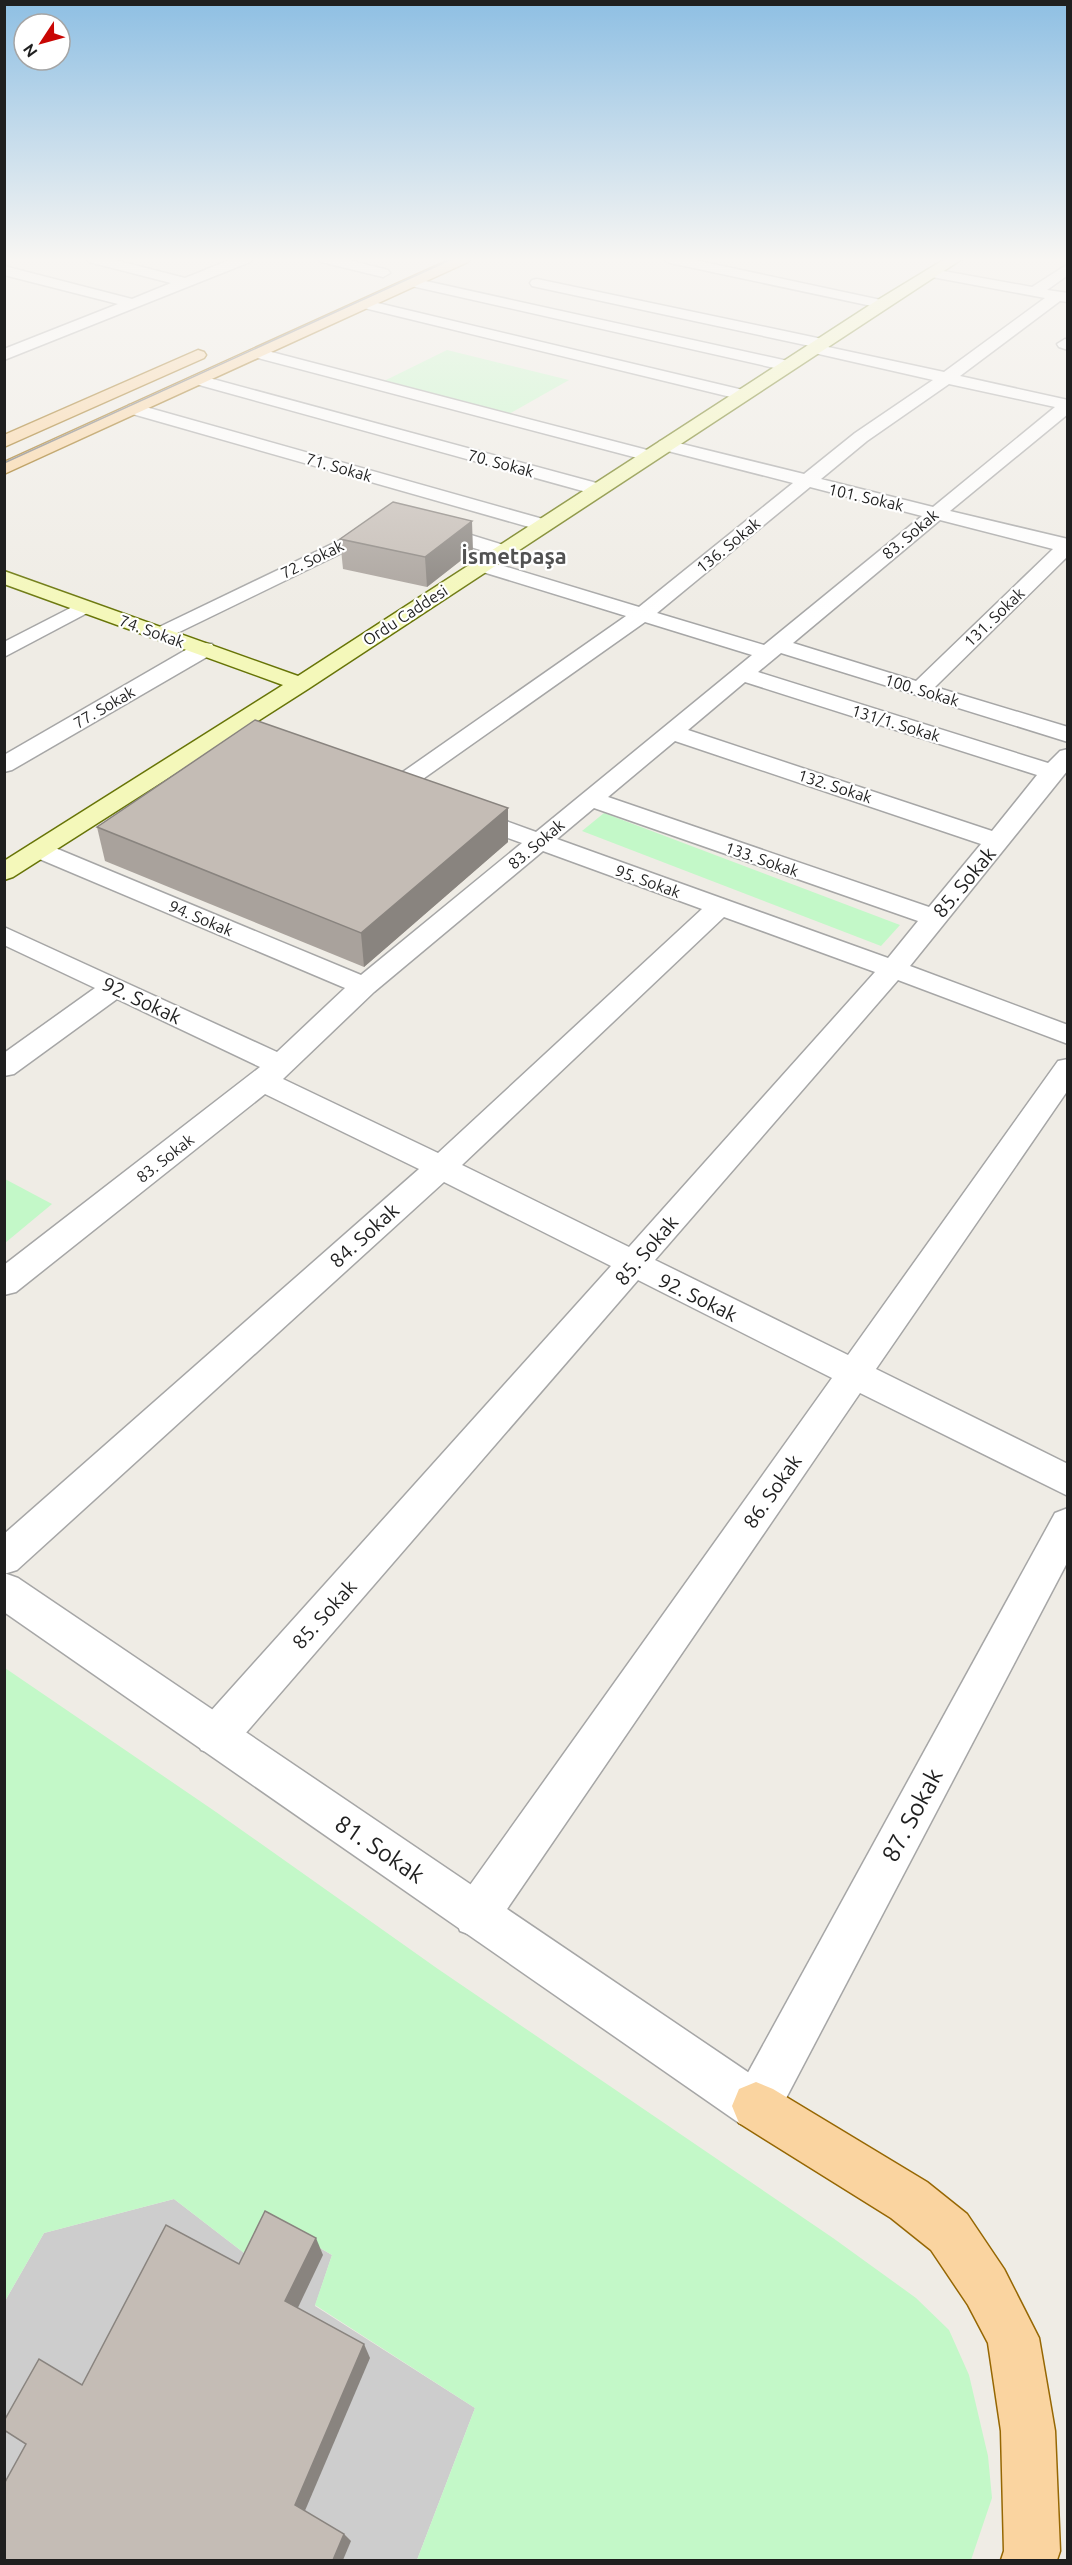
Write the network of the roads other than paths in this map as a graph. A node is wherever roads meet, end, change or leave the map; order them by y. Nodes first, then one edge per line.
1 (146, 379) edge
2 (201, 379) edge
3 (354, 379) edge
4 (675, 379) edge
5 (768, 379) edge
6 (946, 379) edge
7 (955, 379) edge
8 (198, 380) junction
9 (743, 395) junction
10 (1068, 405) edge
11 (135, 409) junction
12 (4, 442) edge
13 (666, 445) junction
14 (649, 456) junction
15 (4, 469) edge
16 (806, 482) junction
17 (597, 489) junction
18 (936, 513) junction
19 (543, 525) junction
20 (1067, 546) edge
21 (503, 551) junction
22 (480, 566) junction
23 (4, 577) edge
24 (84, 607) junction
25 (643, 615) junction
26 (160, 634) junction
27 (199, 648) junction
28 (772, 649) junction
29 (4, 651) edge
30 (741, 674) junction
31 (300, 684) junction
32 (920, 689) junction
33 (229, 728) junction
34 (671, 732) junction
35 (1068, 735) edge
36 (262, 740) edge
37 (4, 762) edge
38 (1060, 764) edge
39 (406, 792) joint
40 (590, 799) junction
41 (539, 841) junction
42 (998, 841) junction
43 (39, 850) junction
44 (4, 872) edge
45 (719, 907) junction
46 (934, 918) junction
47 (4, 935) edge
48 (894, 968) junction
49 (364, 986) junction
50 (115, 987) junction
51 (1068, 1035) edge
52 (4, 1067) edge
53 (1068, 1068) edge
54 (272, 1073) junction
55 (441, 1167) junction
56 (633, 1265) junction
57 (4, 1283) edge
58 (854, 1373) junction
59 (1068, 1481) edge
60 (1068, 1524) edge
61 (4, 1558) edge
62 (4, 1590) edge
63 (216, 1736) junction
64 (476, 1915) junction
65 (756, 2106) junction
66 (1029, 2560) edge

1 - 12 main road
2 - 8 main road
3 - 14 street
4 - 9 street
5 - 9 main road, Ordu Caddesi
6 - 16 street, 136. Sokak
7 - 10 street
8 - 11 main road
8 - 17 street, 70. Sokak
9 - 13 main road, Ordu Caddesi
10 - 18 street, 83. Sokak
11 - 15 main road
11 - 19 street, 71. Sokak
13 - 14 main road, Ordu Caddesi
13 - 16 street, 101. Sokak
14 - 17 main road, Ordu Caddesi
16 - 18 street, 101. Sokak
16 - 25 street, 136. Sokak
17 - 19 main road, Ordu Caddesi
18 - 20 street, 101. Sokak
18 - 28 street, 83. Sokak
19 - 21 main road, Ordu Caddesi
20 - 32 street, 131. Sokak
21 - 22 main road, Ordu Caddesi
21 - 26 street, 72. Sokak
22 - 25 street, 100. Sokak
22 - 31 main road, Ordu Caddesi
23 - 24 main road, 74. Sokak
24 - 26 main road, 74. Sokak
24 - 29 street
25 - 28 street, 100. Sokak
25 - 39 street, 136. Sokak
26 - 27 main road, 74. Sokak
27 - 31 main road, 74. Sokak
27 - 37 street, 77. Sokak
28 - 30 street, 83. Sokak
28 - 32 street, 100. Sokak
30 - 34 street, 83. Sokak
30 - 38 street, 131/1. Sokak
31 - 33 main road, Ordu Caddesi
32 - 35 street, 100. Sokak
33 - 36 street
33 - 43 main road, Ordu Caddesi
34 - 40 street, 83. Sokak
34 - 42 street, 132. Sokak
38 - 42 street, 85. Sokak
39 - 41 street, 95. Sokak
40 - 41 street, 83. Sokak
40 - 46 street, 133. Sokak
41 - 45 street, 95. Sokak
41 - 49 street, 83. Sokak
42 - 46 street, 85. Sokak
43 - 44 main road, Ordu Caddesi
43 - 49 street, 94. Sokak
45 - 48 street, 95. Sokak
45 - 55 street, 84. Sokak
46 - 48 street, 85. Sokak
47 - 50 street, 92. Sokak
48 - 51 street, 95. Sokak
48 - 56 street, 85. Sokak
49 - 54 street, 83. Sokak
50 - 52 street
50 - 54 street, 92. Sokak
53 - 58 street, 86. Sokak
54 - 55 street, 92. Sokak
54 - 57 street, 83. Sokak
55 - 56 street, 92. Sokak
55 - 61 street, 84. Sokak
56 - 58 street, 92. Sokak
56 - 63 street, 85. Sokak
58 - 59 street, 92. Sokak
58 - 64 street, 86. Sokak
60 - 65 street, 87. Sokak
62 - 63 street, 81. Sokak
63 - 64 street, 81. Sokak
64 - 65 street, 81. Sokak
65 - 66 main road

